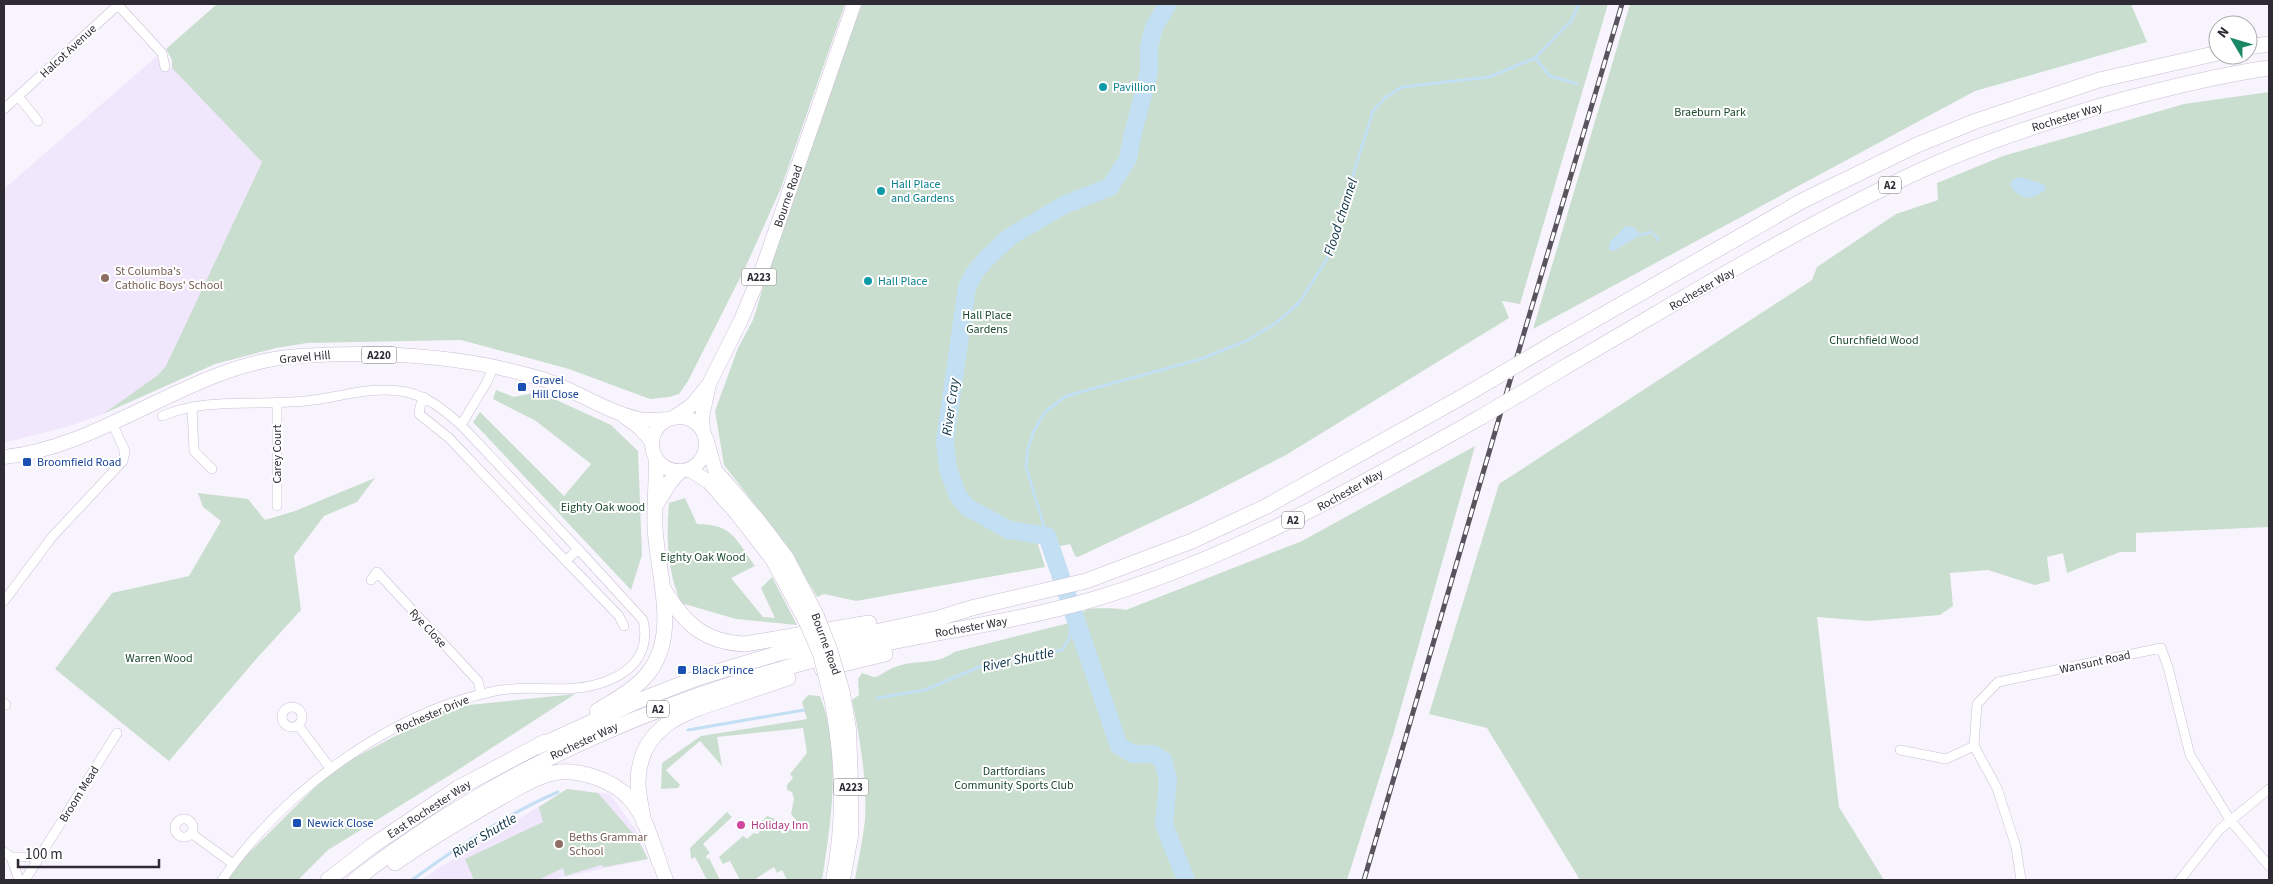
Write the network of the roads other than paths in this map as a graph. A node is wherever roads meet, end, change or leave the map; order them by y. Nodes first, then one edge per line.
1 (119, 4) edge
2 (854, 4) edge
3 (2208, 55) edge
4 (165, 67) dead end
5 (2269, 68) edge
6 (18, 96) junction
7 (4, 109) edge
8 (38, 121) dead end
9 (493, 367) junction
10 (709, 384) junction
11 (424, 397) junction
12 (277, 402) junction
13 (192, 407) junction
14 (616, 411) junction
15 (162, 416) dead end
16 (671, 418) junction
17 (112, 423) junction
18 (461, 425) junction
19 (704, 434) junction
20 (652, 442) junction
21 (4, 457) edge
22 (656, 459) junction
23 (212, 469) dead end
24 (685, 470) junction
25 (277, 506) dead end
26 (655, 507) junction
27 (578, 550) junction
28 (566, 561) junction
29 (371, 580) dead end
30 (662, 587) junction
31 (4, 601) edge
32 (975, 607) junction
33 (811, 619) junction
34 (995, 623) junction
35 (624, 626) dead end
36 (481, 694) junction
37 (837, 696) junction
38 (298, 724) dead end
39 (117, 733) dead end
40 (1974, 746) junction
41 (537, 747) junction
42 (1900, 750) dead end
43 (330, 768) junction
44 (2269, 789) edge
45 (2230, 820) junction
46 (644, 823) junction
47 (191, 833) dead end
48 (7, 854) edge
49 (40, 857) junction
50 (659, 861) joint
51 (233, 864) junction
52 (2269, 866) edge
53 (19, 880) edge
54 (25, 880) edge
55 (222, 880) edge
56 (328, 880) edge
57 (355, 880) edge
58 (372, 880) edge
59 (666, 880) edge
60 (833, 880) edge
61 (843, 880) edge
62 (2021, 880) edge
63 (2180, 880) edge

1 - 4 street, Halcot Avenue
1 - 6 street, Halcot Avenue
2 - 10 main road, Bourne Road / A223
3 - 32 highway, Rochester Way / A2, bridge
5 - 34 highway, Rochester Way / A2, bridge
6 - 7 street, Halcot Avenue
6 - 8 street
9 - 14 main road, Gravel Hill / A220
9 - 17 main road, Gravel Hill / A220
9 - 18 street
10 - 16 main road, Bourne Road / A223
10 - 19 main road, Bourne Road / A223
11 - 12 street
11 - 18 street
11 - 28 street
12 - 13 street
12 - 25 street, Carey Court
13 - 15 street
13 - 23 street
14 - 16 main road, Gravel Hill / A220
14 - 20 main road, Gravel Hill / A220
16 - 19 main road
16 - 20 main road
17 - 21 main road, Gravel Hill / A220
17 - 31 street
18 - 27 street
19 - 24 main road
19 - 33 main road, Bourne Road / A223
20 - 22 main road
22 - 24 main road
22 - 26 highway
24 - 26 highway
24 - 33 main road, Bourne Road / A223
26 - 30 highway
27 - 28 street
27 - 36 street, Rochester Drive
28 - 35 street
29 - 36 street, Rye Close
30 - 32 highway
30 - 41 highway
32 - 41 highway, Rochester Way / A2
33 - 37 main road, Bourne Road / A223, bridge
34 - 46 highway
34 - 57 highway, Rochester Way / A2
36 - 43 street, Rochester Drive
37 - 60 main road, Bourne Road / A223
37 - 61 main road, Bourne Road / A223
38 - 43 street
39 - 49 street, Broom Mead
40 - 42 street
40 - 45 street, Wansunt Road
40 - 62 street
41 - 56 highway, East Rochester Way / A2
43 - 51 street, Rochester Drive
44 - 45 street
45 - 52 street, Wansunt Road
45 - 63 street
46 - 50 highway
46 - 58 highway
47 - 51 street
48 - 49 street
48 - 53 street
49 - 54 street, Broom Mead
50 - 59 main road
51 - 55 street, Rochester Drive

